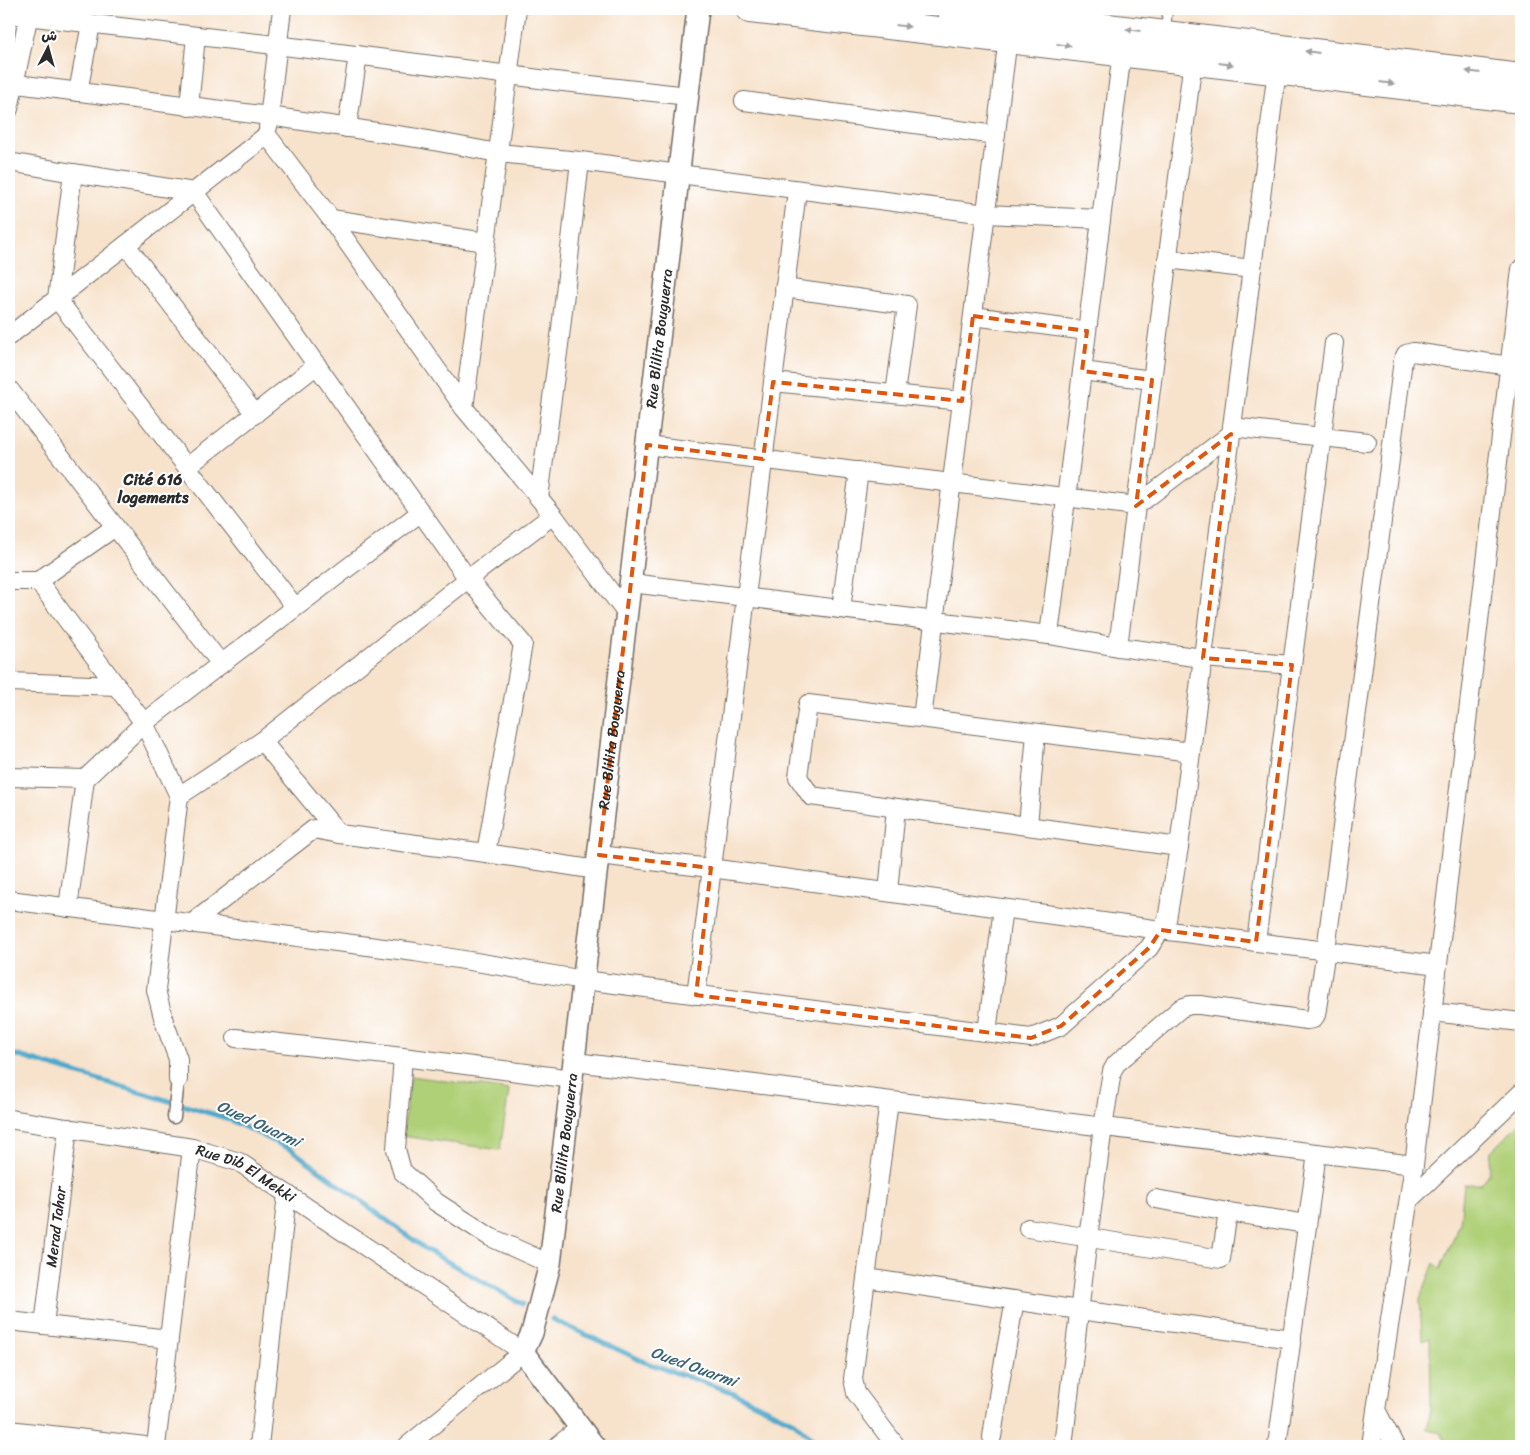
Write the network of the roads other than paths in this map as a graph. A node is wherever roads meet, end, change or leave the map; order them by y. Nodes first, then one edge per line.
1 (282, 9) edge
2 (517, 9) edge
3 (698, 9) edge
4 (750, 9) edge
5 (951, 9) edge
6 (29, 13) edge
7 (9, 14) edge
8 (1166, 21) edge
9 (91, 24) junction
10 (196, 36) junction
11 (1008, 38) junction
12 (277, 45) junction
13 (1122, 52) junction
14 (358, 55) junction
15 (1192, 60) junction
16 (1277, 70) junction
17 (508, 75) junction
18 (1521, 78) edge
19 (11, 84) edge
20 (78, 92) junction
21 (688, 96) junction
22 (1521, 99) edge
23 (744, 101) dead end
24 (188, 107) junction
25 (9, 108) edge
26 (268, 116) junction
27 (347, 128) junction
28 (267, 135) junction
29 (996, 135) junction
30 (498, 153) junction
31 (9, 162) edge
32 (580, 162) junction
33 (73, 173) junction
34 (679, 174) junction
35 (797, 190) junction
36 (194, 192) junction
37 (986, 214) junction
38 (331, 218) junction
39 (1101, 219) junction
40 (486, 242) junction
41 (126, 245) junction
42 (1167, 259) junction
43 (1521, 268) edge
44 (1252, 269) junction
45 (784, 288) junction
46 (57, 299) junction
47 (973, 316) junction
48 (1087, 331) junction
49 (9, 336) edge
50 (1334, 343) dead end
51 (317, 365) junction
52 (1510, 366) junction
53 (1082, 371) junction
54 (1152, 380) junction
55 (773, 382) junction
56 (9, 389) edge
57 (895, 394) junction
58 (962, 401) junction
59 (464, 408) junction
60 (255, 414) junction
61 (1231, 430) junction
62 (1322, 436) junction
63 (1367, 442) dead end
64 (647, 445) junction
65 (763, 459) junction
66 (188, 467) junction
67 (858, 472) junction
68 (952, 483) junction
69 (539, 498) junction
70 (1066, 498) junction
71 (1136, 506) junction
72 (421, 512) junction
73 (553, 515) junction
74 (115, 527) junction
75 (468, 579) junction
76 (9, 581) edge
77 (38, 581) junction
78 (631, 583) junction
79 (745, 597) junction
80 (295, 607) junction
81 (841, 609) junction
82 (627, 614) junction
83 (934, 621) junction
84 (1048, 635) junction
85 (1118, 647) junction
86 (1202, 658) junction
87 (221, 664) junction
88 (1292, 665) junction
89 (9, 682) edge
90 (116, 686) junction
91 (922, 718) junction
92 (144, 723) junction
93 (1036, 733) junction
94 (262, 741) junction
95 (1191, 752) junction
96 (9, 777) edge
97 (86, 779) junction
98 (179, 796) junction
99 (896, 808) junction
100 (320, 824) junction
101 (1028, 826) junction
102 (1179, 847) junction
103 (486, 853) junction
104 (598, 862) junction
105 (711, 868) junction
106 (888, 892) junction
107 (9, 900) edge
108 (68, 908) junction
109 (1003, 908) junction
110 (164, 921) junction
111 (191, 924) junction
112 (1161, 930) junction
113 (1256, 942) junction
114 (1326, 950) junction
115 (1438, 965) junction
116 (584, 980) junction
117 (696, 995) junction
118 (1432, 1012) junction
119 (1521, 1022) edge
120 (987, 1032) junction
121 (236, 1038) dead end
122 (403, 1057) junction
123 (574, 1071) junction
124 (178, 1080) joint
125 (1521, 1093) edge
126 (889, 1101) junction
127 (174, 1117) dead end
128 (9, 1119) edge
129 (1103, 1127) junction
130 (68, 1128) junction
131 (192, 1148) junction
132 (1317, 1153) junction
133 (1414, 1165) junction
134 (287, 1194) junction
135 (1156, 1199) dead end
136 (1409, 1200) junction
137 (1228, 1212) junction
138 (1308, 1224) junction
139 (1028, 1228) dead end
140 (1088, 1238) junction
141 (550, 1264) junction
142 (866, 1278) junction
143 (1015, 1300) junction
144 (1080, 1310) junction
145 (9, 1321) edge
146 (44, 1325) junction
147 (169, 1339) junction
148 (1292, 1339) junction
149 (528, 1342) junction
150 (1376, 1410) junction
151 (580, 1428) junction
152 (9, 1430) edge
153 (992, 1437) dead end
154 (31, 1440) edge
155 (145, 1446) edge
156 (156, 1446) edge
157 (259, 1446) edge
158 (407, 1446) edge
159 (557, 1446) edge
160 (594, 1446) edge
161 (896, 1446) edge
162 (1063, 1446) edge
163 (1277, 1446) edge
164 (1371, 1446) edge
165 (1395, 1446) edge

1 - 12 street
2 - 17 street
3 - 21 street, Rue Blilita Bouguerra
4 -> 11 main road
8 -> 5 main road
6 - 7 street
6 - 9 street
6 - 19 street
18 -> 8 main road
9 - 10 street
9 - 20 street
10 - 12 street
10 - 24 street
11 -> 13 main road
11 - 29 street
12 - 14 street
12 - 26 street
13 - 15 main road
13 - 39 street
14 - 17 street
14 - 27 street
15 -> 16 main road
15 - 42 street
16 -> 22 main road
16 - 44 street
17 - 21 street
17 - 30 street
19 - 20 street
19 - 25 street
20 - 24 street
21 - 34 street, Rue Blilita Bouguerra
23 - 29 street
24 - 26 street
26 - 27 street
26 - 28 street
27 - 30 street
28 - 36 street
28 - 38 street
29 - 37 street
30 - 32 street
30 - 40 street
31 - 33 street
32 - 34 street
32 - 69 street
33 - 36 street
33 - 46 street
34 - 35 street
34 - 64 street, Rue Blilita Bouguerra
35 - 37 street
35 - 45 street
36 - 41 street
36 - 51 street
37 - 39 street
37 - 47 street
38 - 40 street
38 - 59 street
39 - 48 street
40 - 59 street
41 - 46 street
41 - 60 street
42 - 44 street
42 - 54 street
43 - 52 street
44 - 61 street
45 - 55 street
45 - 57 street
46 - 49 street
46 - 66 street
47 - 48 street
47 - 58 street
48 - 53 street
50 - 62 street
51 - 60 street
51 - 72 street
52 - 114 street
52 - 115 street
53 - 54 street
53 - 70 street
54 - 71 street
55 - 57 street
55 - 65 street
56 - 74 street
57 - 58 street
58 - 68 street
59 - 69 street
60 - 66 street
61 - 62 street
61 - 71 street
61 - 86 street
62 - 63 street
62 - 88 street
64 - 65 street
64 - 78 street, Rue Blilita Bouguerra
65 - 67 street
65 - 79 street
66 - 80 street
67 - 68 street
67 - 81 street
68 - 70 street
68 - 83 street
69 - 73 street
70 - 71 street
70 - 84 street
71 - 85 street
72 - 75 street
72 - 80 street
73 - 75 street
73 - 82 street
74 - 77 street
74 - 87 street
75 - 94 street
75 - 103 street
76 - 77 street
77 - 90 street
78 - 79 street
78 - 82 street, Rue Blilita Bouguerra
79 - 81 street
79 - 105 street
80 - 87 street
81 - 83 street
82 - 104 street, Rue Blilita Bouguerra
83 - 84 street
83 - 91 street
84 - 85 street
85 - 86 street
86 - 88 street
86 - 95 street
87 - 92 street
88 - 113 street
89 - 90 street
90 - 92 street
91 - 93 street
91 - 99 street
92 - 97 street
92 - 98 street
93 - 95 street
93 - 101 street
94 - 98 street
94 - 100 street
95 - 102 street
96 - 97 street
97 - 108 street
98 - 110 street
99 - 101 street
99 - 106 street
100 - 103 street
100 - 111 street
101 - 102 street
102 - 112 street
103 - 104 street
104 - 105 street
104 - 116 street, Rue Blilita Bouguerra
105 - 106 street
105 - 117 street
106 - 109 street
107 - 108 street
108 - 110 street
109 - 112 street
109 - 120 street
110 - 111 street
110 - 124 street
111 - 116 street
112 - 113 street
112 - 120 street
113 - 114 street
114 - 115 street
114 - 129 street
115 - 118 street
116 - 117 street
116 - 123 street, Rue Blilita Bouguerra
117 - 120 street
118 - 119 street
118 - 133 street
121 - 122 street
122 - 123 street
122 - 141 street
123 - 126 street
123 - 141 street, Rue Blilita Bouguerra
124 - 127 street
125 - 136 street
126 - 129 street
126 - 142 street
128 - 130 street
129 - 132 street
129 - 140 street
130 - 131 street
130 - 146 street, Merad Tahar
131 - 134 street, Rue Dib El Mekki
131 - 147 street, Rue Dib El Mekki
132 - 133 street
132 - 138 street
133 - 136 street
134 - 149 street, Rue Dib El Mekki
134 - 157 street
135 - 137 street
136 - 150 street
137 - 138 street
137 - 140 street
138 - 148 street
139 - 140 street
140 - 144 street
141 - 149 street, Rue Blilita Bouguerra
142 - 143 street
142 - 161 street
143 - 144 street
143 - 153 street
144 - 148 street
144 - 162 street
145 - 146 street
146 - 147 street
147 - 156 street, Rue Dib El Mekki
148 - 163 street
149 - 151 street
149 - 158 street
150 - 164 street
150 - 165 street
151 - 159 street
151 - 160 street
152 - 154 street
154 - 155 street

